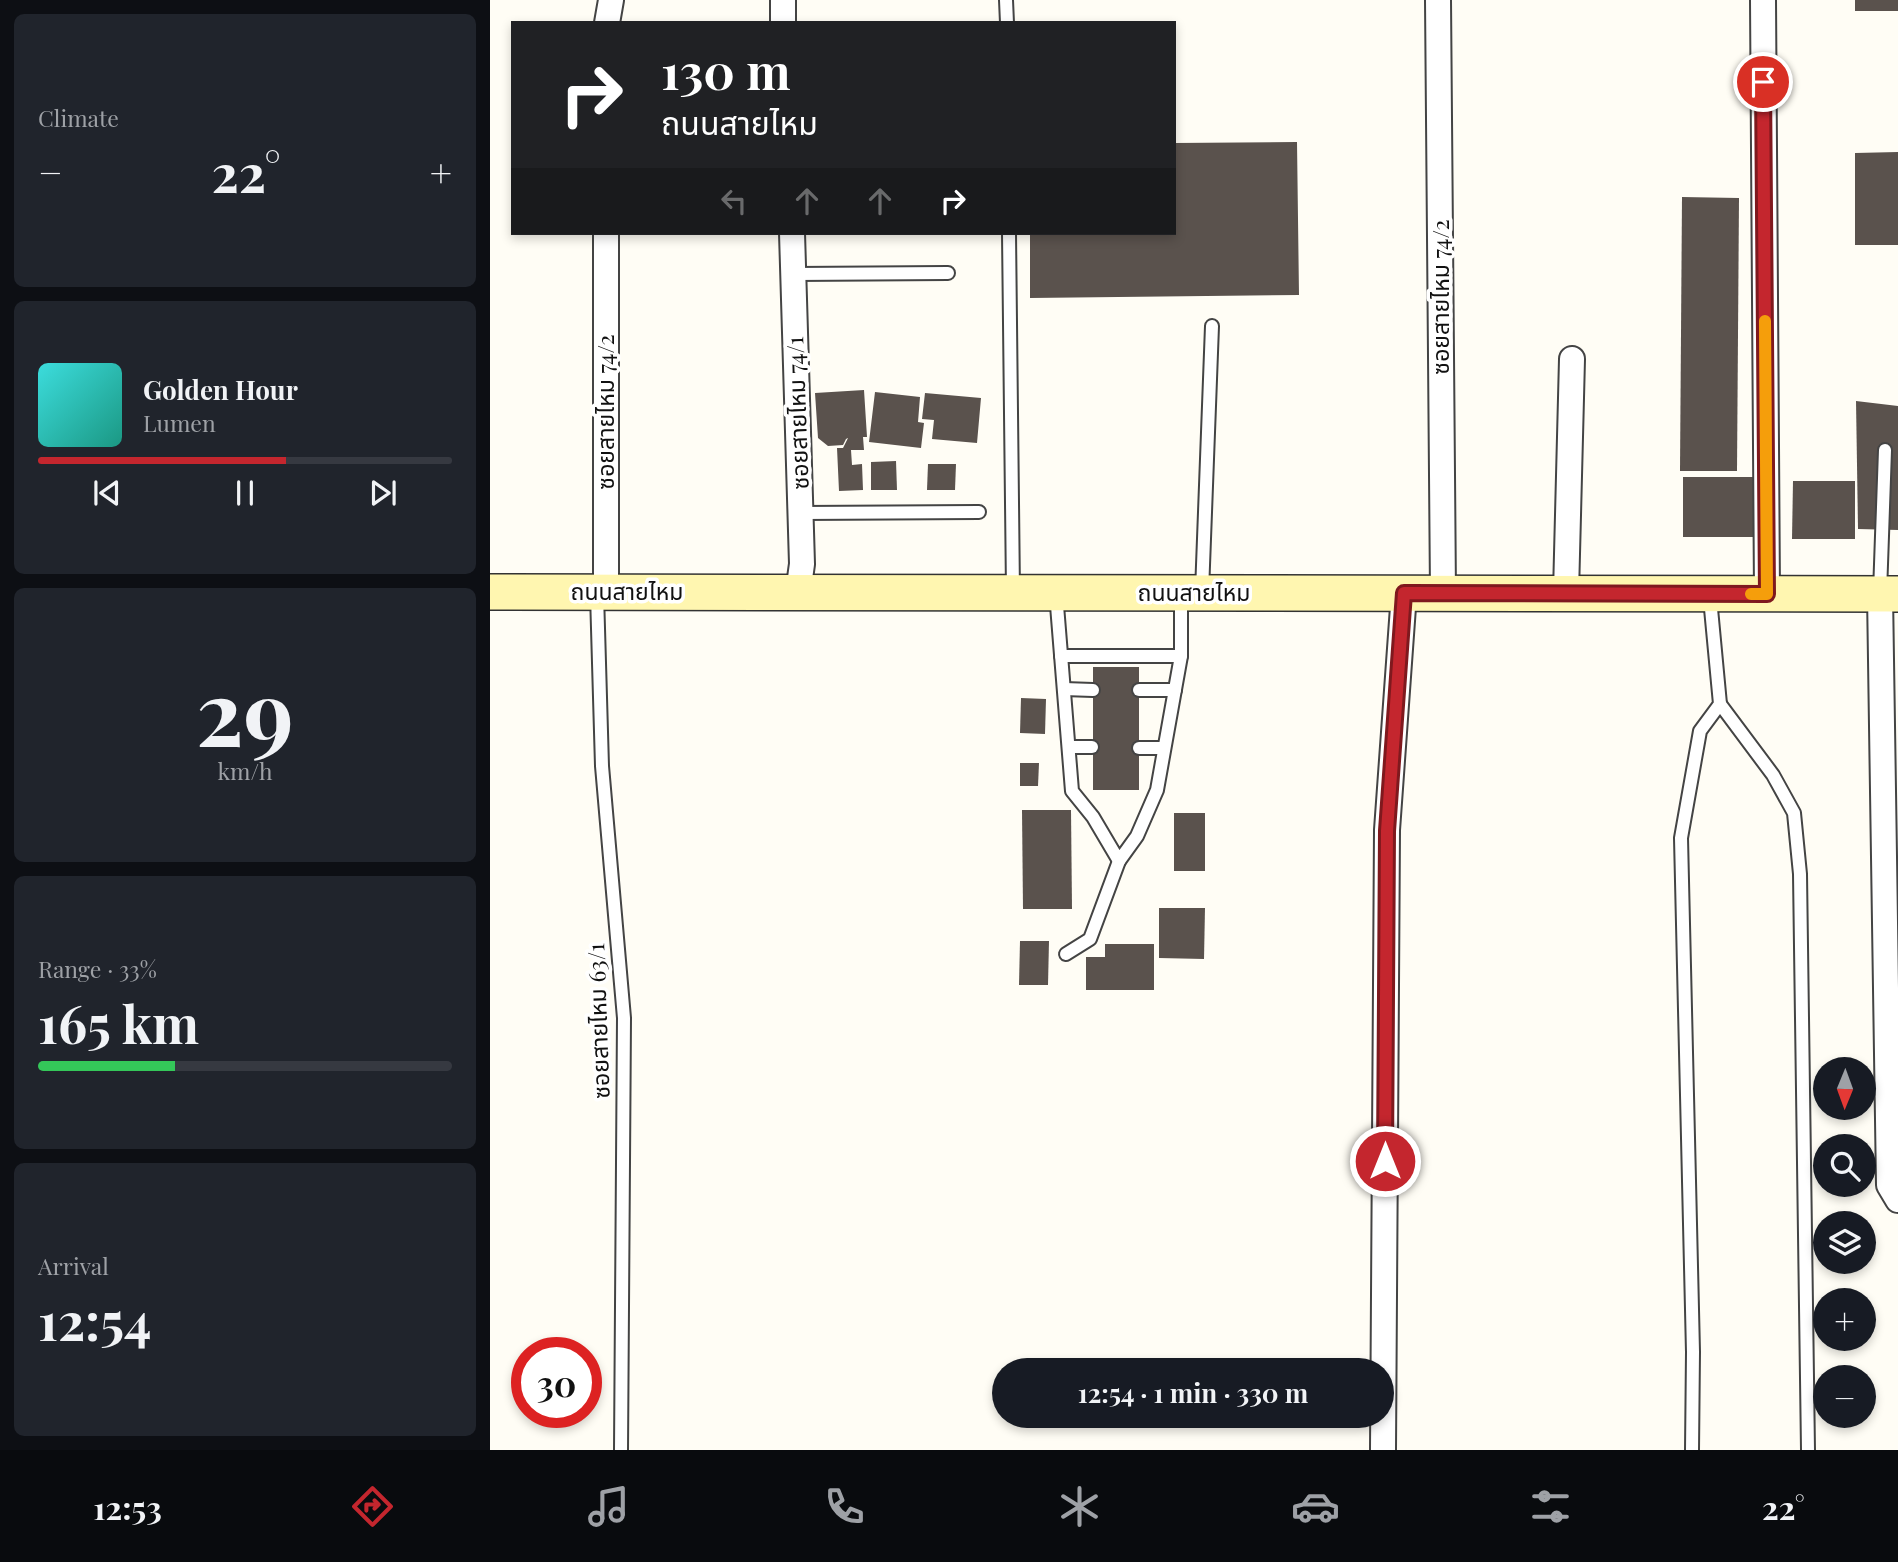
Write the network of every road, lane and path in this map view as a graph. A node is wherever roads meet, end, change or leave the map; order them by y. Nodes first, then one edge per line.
1 (611, 0) edge
2 (783, 0) edge
3 (1006, 0) edge
4 (1438, 0) edge
5 (1763, 0) edge
6 (607, 21) edge
7 (783, 21) edge
8 (1006, 21) edge
9 (606, 235) edge
10 (792, 235) edge
11 (1009, 235) edge
12 (794, 274) junction
13 (948, 274) dead end
14 (1212, 326) dead end
15 (1572, 359) dead end
16 (1885, 450) dead end
17 (979, 512) dead end
18 (801, 513) junction
19 (490, 592) edge
20 (602, 592) junction
21 (1013, 592) junction
22 (1192, 592) junction
23 (799, 593) junction
24 (1056, 593) junction
25 (1404, 593) junction
26 (1443, 593) junction
27 (1566, 593) junction
28 (1710, 594) junction
29 (1767, 594) junction
30 (1889, 594) edge
31 (1061, 656) junction
32 (1181, 656) junction
33 (1064, 689) junction
34 (1093, 690) dead end
35 (1139, 690) dead end
36 (1174, 690) junction
37 (1720, 704) junction
38 (1069, 747) junction
39 (1092, 747) dead end
40 (1139, 748) dead end
41 (1164, 748) junction
42 (1119, 861) junction
43 (1066, 954) dead end
44 (1898, 1200) edge
45 (621, 1450) edge
46 (1383, 1450) edge
47 (1692, 1450) edge
48 (1808, 1450) edge

1 - 6 street
2 - 7 street
3 - 8 lane
4 - 26 street, ซอยสายไหม 74/2
5 - 29 street
9 - 20 street, ซอยสายไหม 74/2
10 - 12 street, ซอยสายไหม 74/1
11 - 21 lane
12 - 13 lane
12 - 18 street, ซอยสายไหม 74/1
14 - 22 lane
15 - 27 street
16 - 30 lane
17 - 18 lane
18 - 23 street, ซอยสายไหม 74/1
19 - 20 main road, ถนนสายไหม
20 - 23 main road, ถนนสายไหม
20 - 45 lane, ซอยสายไหม 63/1
21 - 23 main road, ถนนสายไหม
21 - 24 main road, ถนนสายไหม
22 - 24 main road, ถนนสายไหม
22 - 25 main road, ถนนสายไหม
22 - 32 lane
24 - 31 lane
25 - 26 main road, ถนนสายไหม
25 - 46 street
26 - 27 main road, ถนนสายไหม
27 - 28 main road, ถนนสายไหม
28 - 29 main road, ถนนสายไหม
28 - 37 lane
29 - 30 main road, ถนนสายไหม
30 - 44 street
31 - 32 lane
31 - 33 lane
32 - 36 lane
33 - 34 lane
33 - 38 lane
35 - 36 lane
36 - 41 lane
37 - 47 lane
37 - 48 lane
38 - 39 lane
38 - 42 lane
40 - 41 lane
41 - 42 lane
42 - 43 lane

